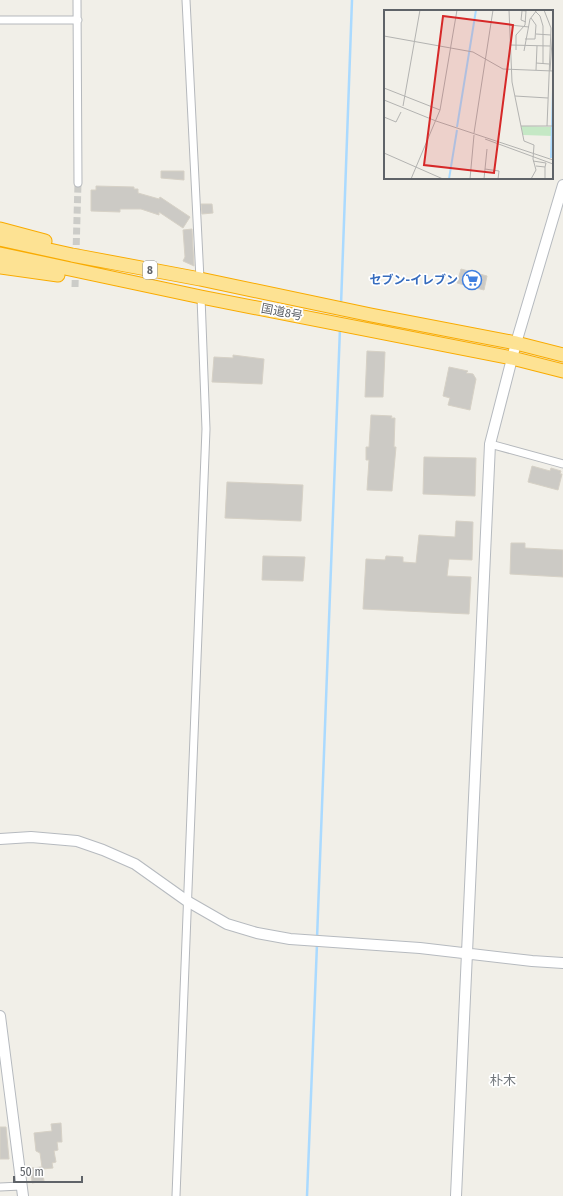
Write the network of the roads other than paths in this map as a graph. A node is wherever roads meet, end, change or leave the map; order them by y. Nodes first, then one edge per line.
1 (77, 0) edge
2 (186, 0) edge
3 (0, 20) edge
4 (78, 20) junction
5 (78, 183) tunnel mouth
6 (563, 185) edge
7 (0, 229) edge
8 (0, 239) edge
9 (0, 254) edge
10 (119, 264) junction
11 (0, 267) edge
12 (200, 279) junction
13 (147, 285) junction
14 (201, 297) junction
15 (516, 343) junction
16 (563, 355) edge
17 (512, 358) junction
18 (563, 371) edge
19 (490, 444) junction
20 (563, 464) edge
21 (0, 839) edge
22 (187, 901) junction
23 (467, 954) junction
24 (563, 963) edge
25 (0, 1016) edge
26 (1, 1032) edge
27 (0, 1187) edge
28 (22, 1191) edge
29 (176, 1196) edge
30 (456, 1196) edge

1 - 4 street
2 - 12 street
3 - 4 street
4 - 5 street
6 - 15 street
7 - 10 highway, 8
8 - 10 highway, 国道8号 / 8
9 - 13 highway, 国道8号 / 8
10 - 12 highway, 国道8号 / 8
11 - 13 highway, 8
12 - 15 highway, 国道8号 / 8
13 - 14 highway, 国道8号 / 8
14 - 17 highway, 国道8号 / 8
14 - 22 street
15 - 16 highway, 国道8号 / 8
15 - 17 street
17 - 18 highway, 国道8号 / 8
17 - 19 street
19 - 20 street
19 - 23 street
21 - 22 street
22 - 23 street
22 - 29 street
23 - 24 street
23 - 30 street
25 - 26 street
26 - 28 street
27 - 28 street

